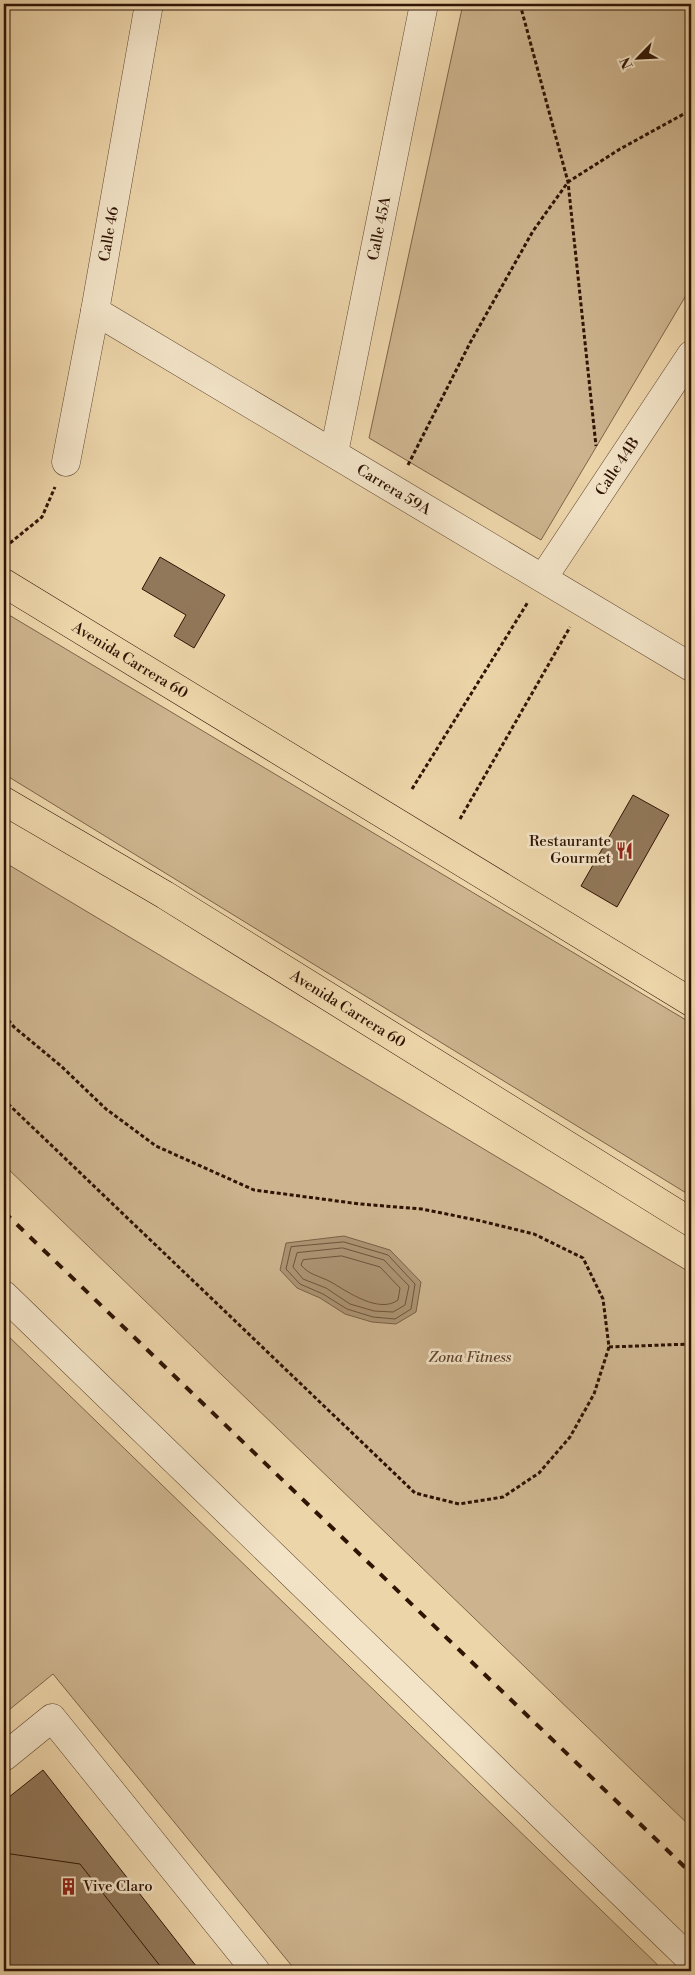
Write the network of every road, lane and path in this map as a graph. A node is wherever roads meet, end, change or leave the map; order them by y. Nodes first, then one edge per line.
1 (149, 4) edge
2 (424, 4) edge
3 (520, 4) edge
4 (691, 110) edge
5 (568, 182) junction
6 (96, 311) junction
7 (691, 355) edge
8 (334, 453) junction
9 (66, 462) joint
10 (395, 490) junction
11 (600, 491) junction
12 (10, 543) dead end
13 (543, 578) junction
14 (4, 583) edge
15 (584, 603) junction
16 (691, 667) edge
17 (412, 790) dead end
18 (4, 801) edge
19 (460, 819) dead end
20 (691, 1002) edge
21 (4, 1015) edge
22 (4, 1100) edge
23 (691, 1222) edge
24 (4, 1295) edge
25 (691, 1344) edge
26 (609, 1346) junction
27 (4, 1757) edge
28 (691, 1960) edge
29 (256, 1971) edge

1 - 6 street, Calle 46
2 - 8 street, Calle 45A
3 - 5 path
4 - 5 path
5 - 10 path
5 - 11 path
6 - 8 street, Carrera 59A
6 - 9 street, Calle 46
7 - 11 street, Calle 44B
8 - 10 street, Carrera 59A
9 - 12 path
10 - 13 street, Carrera 59A
11 - 13 street, Calle 44B
13 - 15 street, Carrera 59A
13 - 17 path
14 - 20 main road, Avenida Carrera 60
15 - 16 street, Carrera 59A
15 - 19 path
18 - 23 main road, Avenida Carrera 60
21 - 26 path
22 - 26 path
24 - 28 street
25 - 26 path
27 - 29 street

